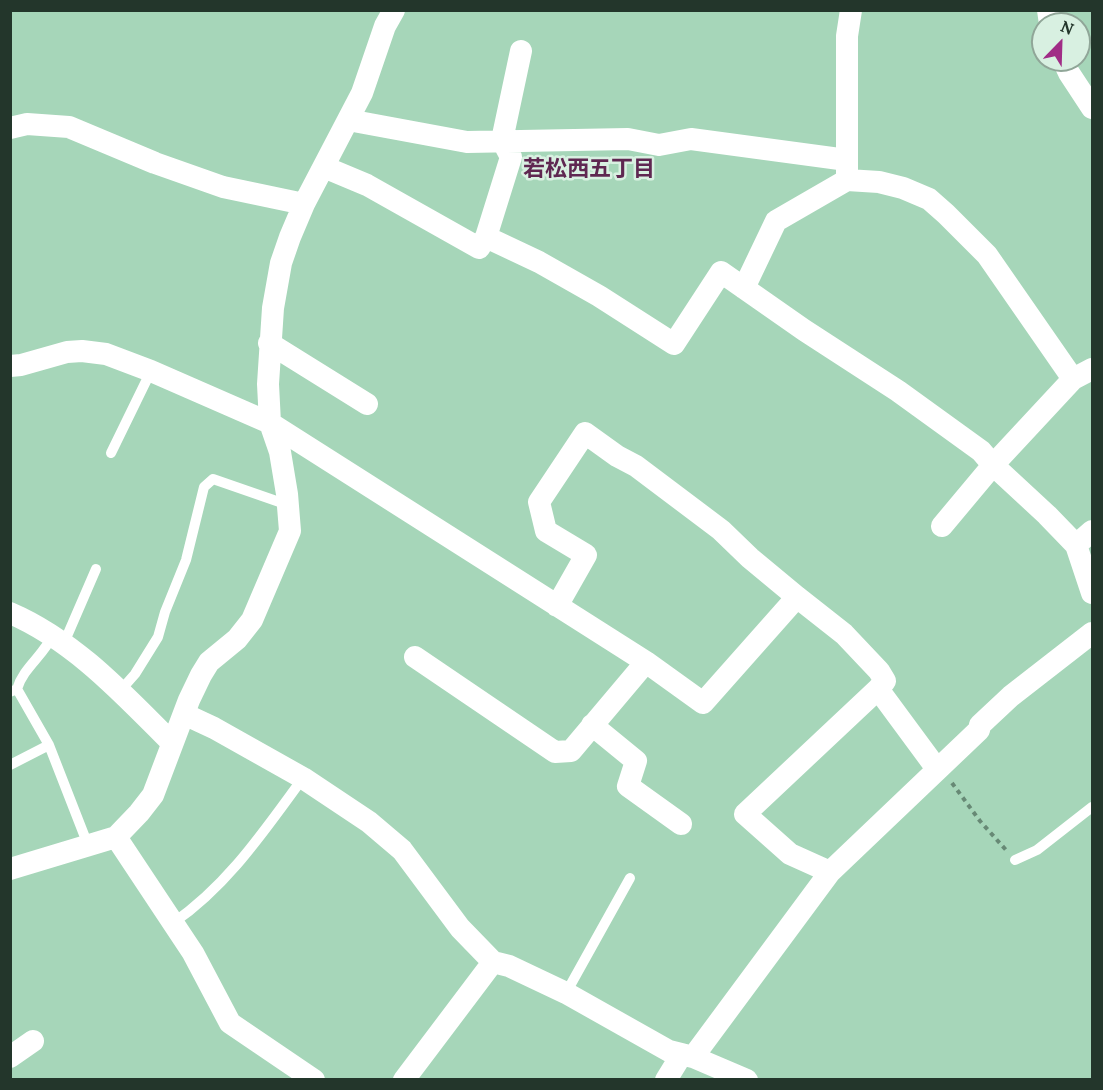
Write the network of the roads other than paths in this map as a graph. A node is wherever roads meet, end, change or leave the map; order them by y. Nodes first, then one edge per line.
1 (394, 10) edge
2 (851, 10) edge
3 (521, 51) dead end
4 (1069, 72) edge
5 (1092, 108) edge
6 (348, 120) junction
7 (10, 128) edge
8 (502, 140) junction
9 (324, 167) junction
10 (847, 170) junction
11 (304, 204) junction
12 (486, 237) junction
13 (744, 288) junction
14 (270, 343) junction
15 (10, 366) edge
16 (151, 371) junction
17 (1083, 374) edge
18 (367, 404) dead end
19 (270, 423) junction
20 (111, 453) dead end
21 (993, 465) junction
22 (288, 505) junction
23 (942, 526) dead end
24 (1084, 538) edge
25 (96, 569) dead end
26 (1092, 593) edge
27 (796, 597) junction
28 (557, 606) junction
29 (10, 614) edge
30 (1092, 633) edge
31 (58, 639) junction
32 (415, 657) dead end
33 (645, 662) junction
34 (878, 689) junction
35 (14, 690) edge
36 (120, 691) junction
37 (184, 714) junction
38 (592, 725) junction
39 (172, 743) junction
40 (49, 745) junction
41 (10, 765) edge
42 (938, 767) junction
43 (303, 778) junction
44 (1092, 807) edge
45 (681, 824) dead end
46 (116, 837) junction
47 (88, 844) junction
48 (1015, 860) road end
49 (10, 869) edge
50 (830, 872) junction
51 (630, 878) dead end
52 (172, 923) junction
53 (493, 962) junction
54 (566, 993) junction
55 (33, 1041) dead end
56 (688, 1056) junction
57 (10, 1058) edge
58 (314, 1080) edge
59 (404, 1080) edge
60 (666, 1080) edge
61 (747, 1080) edge

1 - 6 street
2 - 10 street
3 - 8 street
4 - 5 street
6 - 8 street
6 - 9 street
7 - 11 street
8 - 10 street
8 - 12 street
9 - 11 street
9 - 12 street
10 - 13 street
10 - 17 street
11 - 14 street
12 - 13 street
13 - 21 street
14 - 18 street
14 - 19 street
15 - 16 street
16 - 19 street
16 - 20 lane
17 - 21 street
19 - 22 street
19 - 28 street
21 - 23 street
21 - 24 street
22 - 36 lane
22 - 37 street
24 - 26 street
25 - 31 lane
27 - 28 street
27 - 33 street
27 - 34 street
28 - 33 street
29 - 31 street
30 - 42 street
31 - 35 lane
31 - 36 street
32 - 38 street
33 - 38 street
34 - 42 street
34 - 50 street
35 - 40 lane
36 - 39 street
37 - 39 street
37 - 43 street
38 - 45 street
39 - 46 street
40 - 41 lane
40 - 47 lane
42 - 50 street
43 - 52 lane
43 - 53 street
44 - 48 lane
46 - 47 street
46 - 52 street
47 - 49 street
50 - 56 street
51 - 54 lane
52 - 58 street
53 - 54 street
53 - 59 street
54 - 56 street
55 - 57 street
56 - 60 street
56 - 61 street

